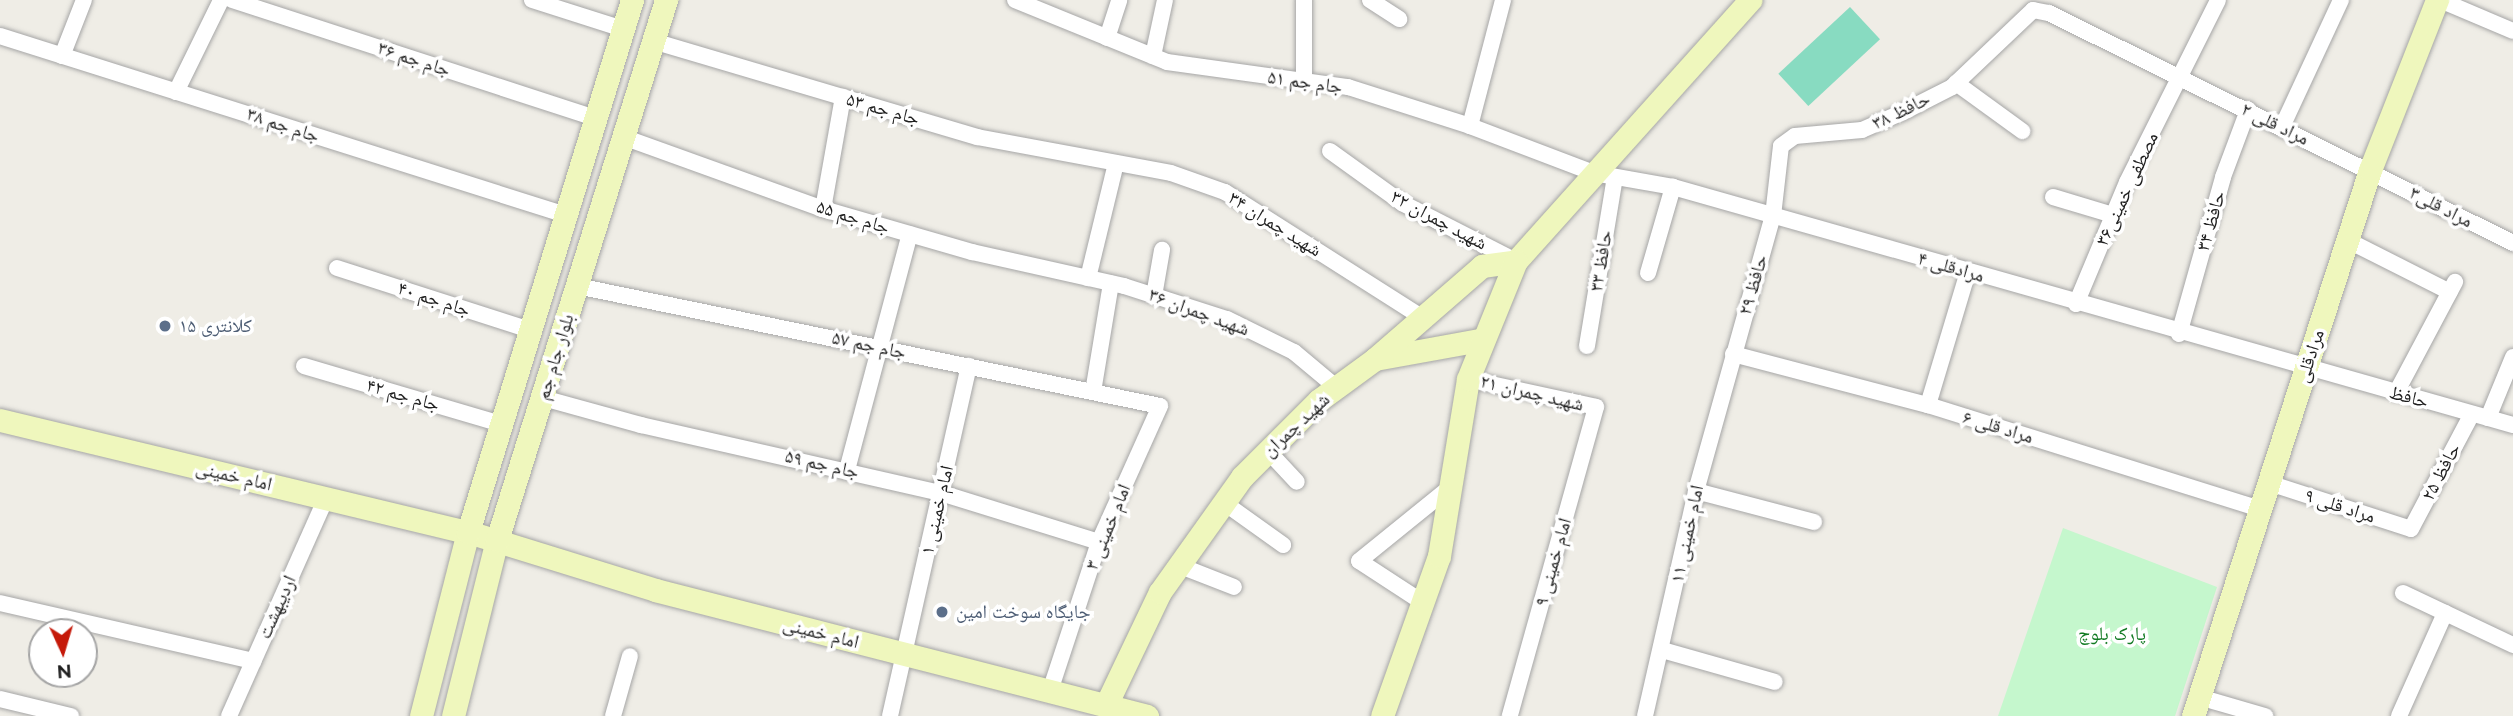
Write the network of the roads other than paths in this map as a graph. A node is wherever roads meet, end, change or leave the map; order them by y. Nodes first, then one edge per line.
1 (83, 0) edge
2 (220, 0) edge
3 (233, 0) edge
4 (532, 0) edge
5 (632, 0) edge
6 (666, 0) edge
7 (1015, 0) edge
8 (1119, 0) edge
9 (1165, 0) edge
10 (1304, 0) edge
11 (1370, 0) edge
12 (1503, 0) edge
13 (1750, 0) edge
14 (2218, 0) edge
15 (2341, 0) edge
16 (2439, 0) edge
17 (2063, 18) joint
18 (1399, 19) dead end
19 (623, 29) junction
20 (2513, 31) edge
21 (0, 36) edge
22 (1107, 38) junction
23 (653, 41) junction
24 (62, 56) junction
25 (1153, 56) junction
26 (2181, 77) junction
27 (1304, 79) junction
28 (1956, 83) junction
29 (176, 92) junction
30 (843, 97) junction
31 (2248, 110) junction
32 (596, 118) junction
33 (1470, 126) junction
34 (2283, 127) junction
35 (2022, 131) dead end
36 (623, 137) junction
37 (1330, 151) dead end
38 (1116, 163) junction
39 (2370, 170) junction
40 (1605, 175) junction
41 (1673, 187) junction
42 (2053, 197) dead end
43 (823, 209) junction
44 (566, 215) junction
45 (2113, 215) junction
46 (1773, 216) junction
47 (910, 234) junction
48 (2347, 240) junction
49 (2513, 243) edge
50 (1162, 250) dead end
51 (1516, 261) junction
52 (337, 268) dead end
53 (1968, 272) junction
54 (1648, 273) dead end
55 (1088, 278) junction
56 (1111, 283) junction
57 (577, 286) junction
58 (1154, 296) junction
59 (2076, 304) junction
60 (1420, 316) junction
61 (530, 331) junction
62 (2179, 334) junction
63 (1480, 340) junction
64 (1587, 346) dead end
65 (880, 348) junction
66 (1733, 354) junction
67 (2513, 357) edge
68 (1375, 359) junction
69 (304, 366) dead end
70 (970, 366) junction
71 (2305, 369) junction
72 (1468, 379) junction
73 (1337, 388) junction
74 (1093, 392) junction
75 (2396, 393) junction
76 (543, 398) junction
77 (1928, 405) junction
78 (1160, 406) joint
79 (1596, 408) joint
80 (2480, 416) junction
81 (0, 420) edge
82 (502, 424) junction
83 (2513, 425) edge
84 (1268, 451) junction
85 (847, 470) junction
86 (1297, 482) dead end
87 (2269, 483) junction
88 (1449, 488) junction
89 (1696, 491) junction
90 (941, 493) junction
91 (326, 498) junction
92 (1223, 502) junction
93 (2260, 509) junction
94 (1814, 522) dead end
95 (2411, 529) joint
96 (468, 532) junction
97 (497, 540) junction
98 (1099, 542) junction
99 (1283, 545) dead end
100 (1178, 565) junction
101 (1234, 587) dead end
102 (2403, 593) dead end
103 (1422, 602) junction
104 (0, 603) edge
105 (2445, 613) junction
106 (2513, 645) edge
107 (1662, 650) junction
108 (904, 654) junction
109 (630, 656) dead end
110 (253, 661) junction
111 (1775, 682) dead end
112 (1051, 691) junction
113 (0, 699) edge
114 (1106, 705) junction
115 (2196, 706) edge
116 (71, 716) edge
117 (229, 716) edge
118 (421, 716) edge
119 (453, 716) edge
120 (614, 716) edge
121 (890, 716) edge
122 (1147, 716) edge
123 (1382, 716) edge
124 (1510, 716) edge
125 (1645, 716) edge
126 (2264, 716) edge
127 (2399, 716) edge

1 - 24 street
2 - 29 street
3 - 32 street, جام جم ۳۶
4 - 19 street
5 - 19 main road, بلوار جام جم
6 - 23 main road, بلوار جام جم
7 - 22 street, جام جم ۵۱
8 - 22 street
9 - 25 street
10 - 27 street
11 - 18 street
12 - 33 street
13 - 40 main road
14 - 26 street, مصطفی خمینی۳۶
15 - 34 street
16 - 20 street
16 - 39 main road, مرادقلی
17 - 26 street, مراد قلی ۲
17 - 28 street, حافظ ۳۸
19 - 32 main road, بلوار جام جم
21 - 24 street, جام جم ۳۸
22 - 25 street, جام جم ۵۱
23 - 30 street, جام جم ۵۳
23 - 36 main road, بلوار جام جم
24 - 29 street, جام جم ۳۸
25 - 27 street, جام جم ۵۱
26 - 31 street, مراد قلی ۲
26 - 45 street, مصطفی خمینی۳۶
27 - 33 street, جام جم ۵۱
28 - 35 street
28 - 46 street, حافظ ۳۸
29 - 44 street, جام جم ۳۸
30 - 38 street, جام جم ۵۳
30 - 43 street
31 - 34 street, مراد قلی ۲
31 - 62 street, حافظ ۳۴
32 - 44 main road, بلوار جام جم
33 - 40 street, جام جم ۵۱
34 - 39 street, مراد قلی ۲
36 - 43 street, جام جم ۵۵
36 - 57 main road, بلوار جام جم
37 - 51 street, شهید چمران ۳۲
38 - 55 street
38 - 60 street, شهید چمران ۳۴
39 - 48 main road, مرادقلی
39 - 49 street, مراد قلی۳
40 - 41 street, مرادقلی ۴
40 - 51 main road
40 - 64 street, حافظ ۳۳
41 - 46 street, مرادقلی ۴
41 - 54 street
42 - 45 street
43 - 47 street, جام جم ۵۵
44 - 61 main road, بلوار جام جم
45 - 59 street, مصطفی خمینی۳۶
46 - 53 street, مرادقلی ۴
46 - 66 street, حافظ ۲۹
47 - 55 street, جام جم ۵۵
47 - 65 street
48 - 71 main road, مرادقلی
48 - 75 street
50 - 58 street
51 - 60 main road, شهید چمران
51 - 63 main road
52 - 61 street, جام جم ۴۰
53 - 59 street, مرادقلی ۴
53 - 77 street
55 - 56 street, شهید چمران ۳۶
56 - 58 street, شهید چمران ۳۶
56 - 74 street
57 - 65 street, جام جم ۵۷
57 - 76 main road, بلوار جام جم
58 - 73 street, شهید چمران ۳۶
59 - 62 street, مرادقلی ۴
60 - 68 main road, شهید چمران
61 - 82 main road, بلوار جام جم
62 - 71 street, مرادقلی ۴
63 - 68 main road
63 - 72 main road
65 - 70 street, جام جم ۵۷
65 - 85 street
66 - 77 street, مراد قلی ۶
66 - 89 street, امام خمینی ۱۱
67 - 80 street, حافظ ۲۵
68 - 73 main road, شهید چمران
69 - 82 street, جام جم ۴۲
70 - 74 street, جام جم ۵۷
70 - 90 street, امام خمینی ۱
71 - 75 street, حافظ
71 - 87 main road, مرادقلی
72 - 79 street, شهید چمران ۲۱
72 - 88 main road
73 - 84 main road, شهید چمران
74 - 78 street, جام جم ۵۷
75 - 80 street, حافظ
76 - 85 street, جام جم ۵۹
76 - 97 main road, بلوار جام جم
77 - 93 street, مراد قلی ۶
78 - 98 street, امام خمینی ۳
79 - 124 street, امام خمینی ۹
80 - 83 street, حافظ
80 - 95 street, حافظ ۲۵
81 - 91 main road, امام خمینی
82 - 96 main road, بلوار جام جم
84 - 86 street
84 - 92 main road, شهید چمران
85 - 90 street, جام جم ۵۹
87 - 93 main road, مرادقلی
87 - 95 street, مراد قلی ۹
88 - 103 main road
88 - 103 street
89 - 94 street
89 - 107 street, امام خمینی ۱۱
90 - 98 street, جام جم ۵۹
90 - 108 street, امام خمینی ۱
91 - 96 main road, امام خمینی
91 - 110 street, اردیبهشت
92 - 99 street
92 - 100 main road, شهید چمران
93 - 115 main road, مرادقلی
96 - 97 main road, امام خمینی
96 - 118 main road, بلوار جام جم
97 - 108 main road, امام خمینی
97 - 119 main road, بلوار جام جم
98 - 112 street, امام خمینی ۳
100 - 101 street
100 - 114 main road, شهید چمران
102 - 105 street
103 - 123 main road
104 - 110 street
105 - 106 street
105 - 127 street
107 - 111 street
107 - 125 street, امام خمینی ۱۱
108 - 112 main road, امام خمینی
108 - 121 street, امام خمینی ۱
109 - 120 street
110 - 117 street, اردیبهشت
112 - 114 main road, امام خمینی
113 - 116 street
114 - 122 main road, امام خمینی
115 - 126 street

